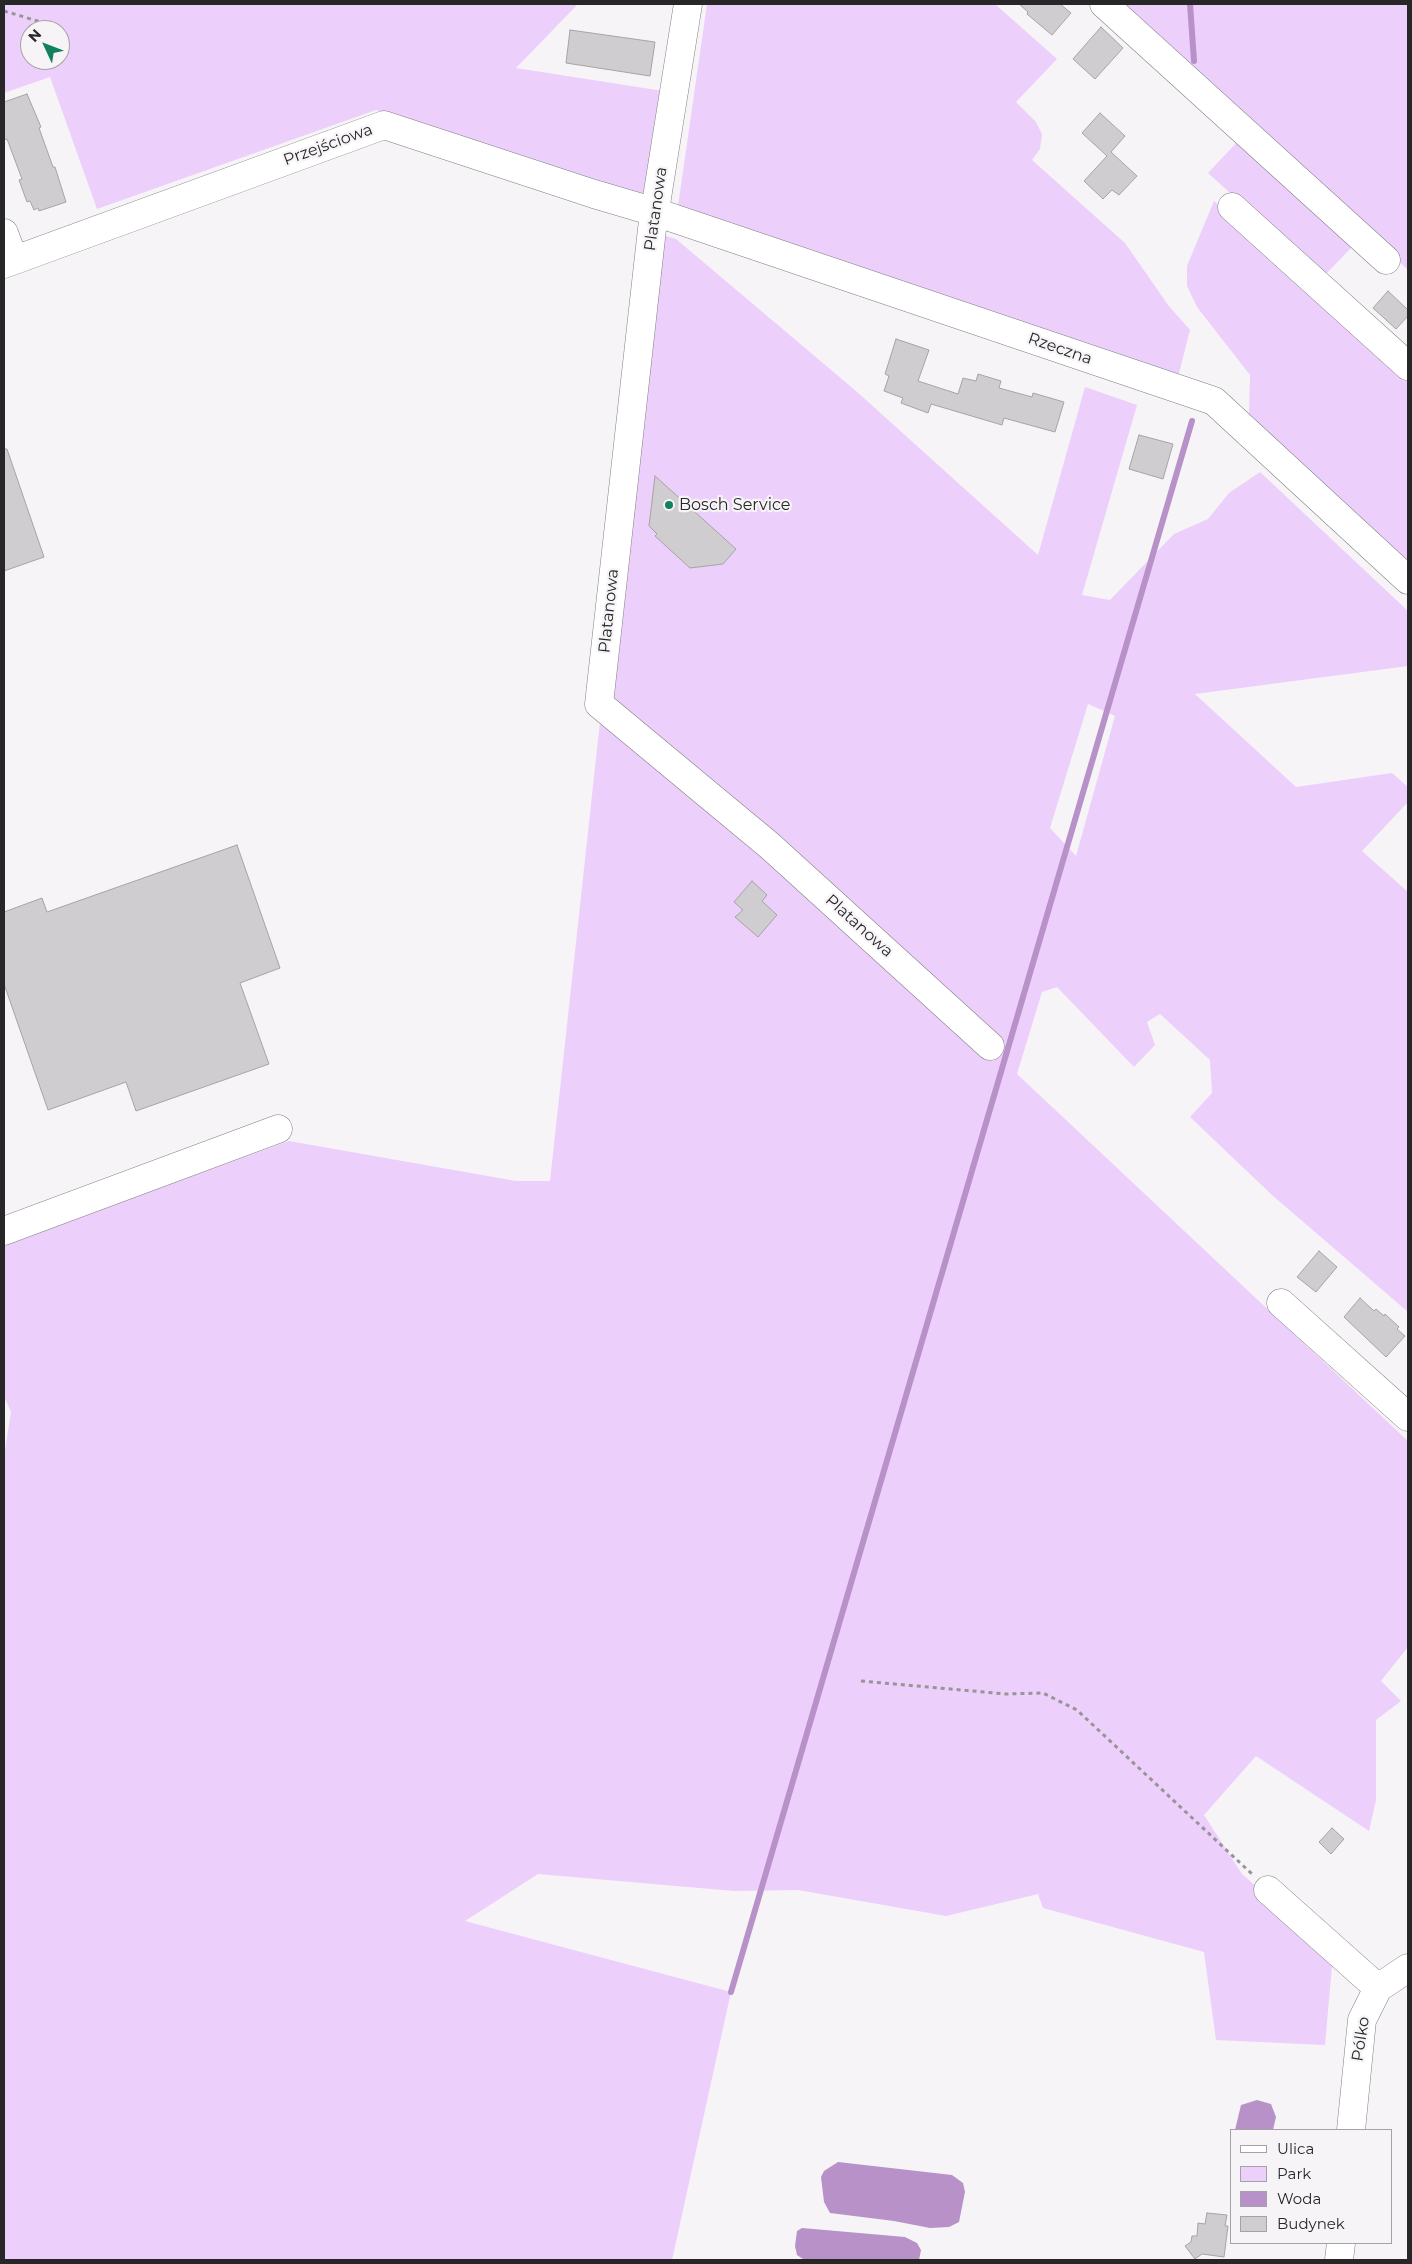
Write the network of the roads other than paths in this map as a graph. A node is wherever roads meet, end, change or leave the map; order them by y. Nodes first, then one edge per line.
1 (688, 4) edge
2 (1104, 4) edge
3 (1232, 206) dead end
4 (655, 212) junction
5 (4, 233) edge
6 (1386, 260) dead end
7 (9, 262) edge
8 (1408, 366) edge
9 (1408, 580) edge
10 (990, 1046) dead end
11 (278, 1129) dead end
12 (4, 1231) edge
13 (1281, 1303) dead end
14 (1408, 1417) edge
15 (1268, 1890) road end
16 (1408, 1968) edge
17 (1378, 1988) junction
18 (1351, 2129) edge
19 (1341, 2244) edge
20 (1339, 2260) edge

1 - 4 street, Platanowa
2 - 6 street
3 - 8 street
4 - 7 street, Przejściowa
4 - 9 street, Rzeczna
4 - 10 street, Platanowa
5 - 7 street
11 - 12 street
13 - 14 street
15 - 17 street
16 - 17 street, Pólko
17 - 18 street, Pólko
19 - 20 street

